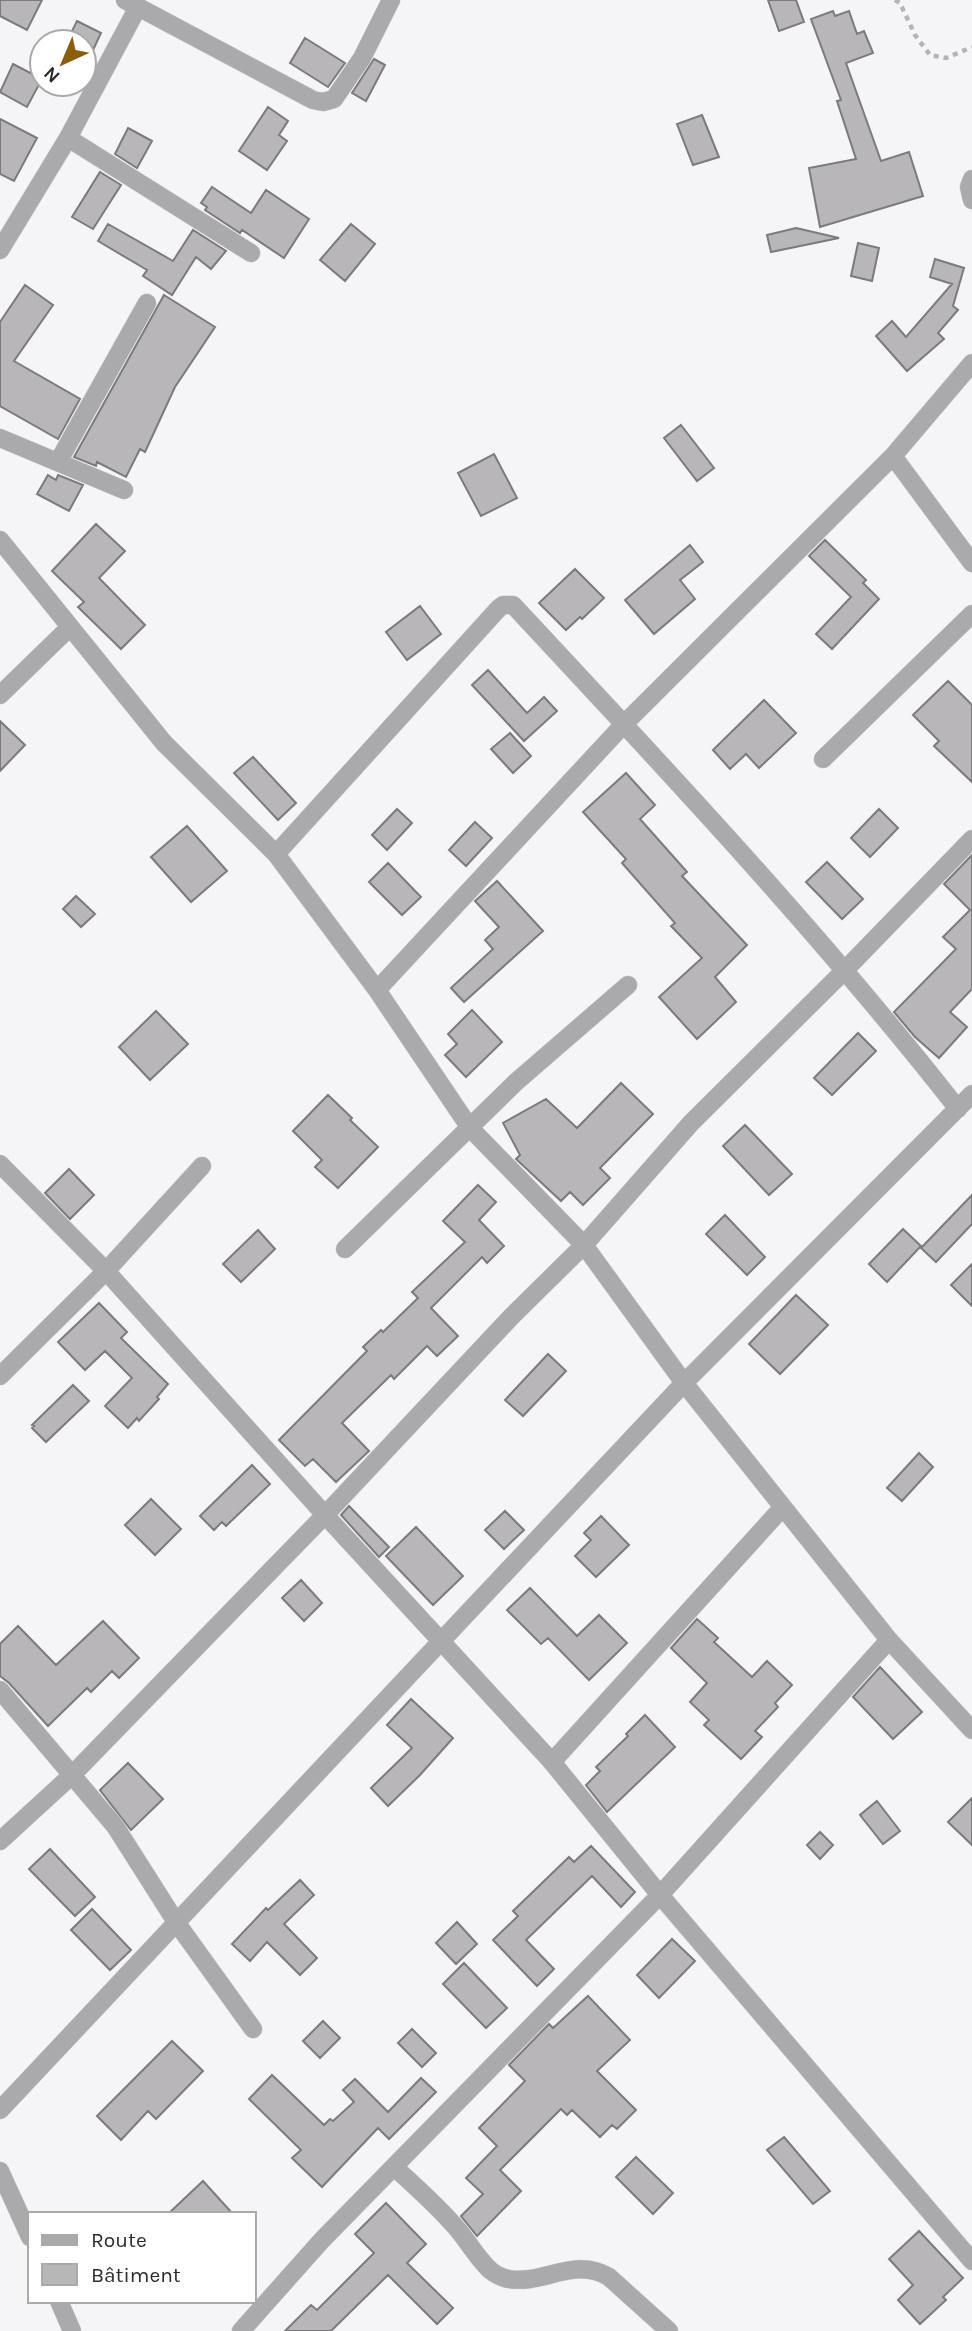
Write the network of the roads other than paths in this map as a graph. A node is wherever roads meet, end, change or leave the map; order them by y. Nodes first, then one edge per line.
1 (391, 0) edge
2 (131, 4) edge
3 (68, 138) junction
4 (972, 179) edge
5 (972, 200) edge
6 (0, 250) edge
7 (251, 253) dead end
8 (147, 303) dead end
9 (972, 363) edge
10 (0, 438) edge
11 (892, 456) junction
12 (58, 462) junction
13 (124, 490) dead end
14 (0, 540) edge
15 (972, 564) edge
16 (972, 614) edge
17 (70, 627) junction
18 (0, 695) edge
19 (624, 724) junction
20 (823, 759) dead end
21 (972, 839) edge
22 (276, 854) junction
23 (845, 970) junction
24 (628, 985) dead end
25 (377, 990) junction
26 (972, 1094) edge
27 (958, 1109) junction
28 (470, 1128) junction
29 (0, 1164) edge
30 (202, 1166) dead end
31 (584, 1245) junction
32 (345, 1249) dead end
33 (106, 1271) junction
34 (0, 1376) edge
35 (684, 1383) junction
36 (783, 1507) junction
37 (325, 1515) junction
38 (441, 1640) junction
39 (888, 1640) junction
40 (0, 1690) edge
41 (972, 1730) edge
42 (552, 1762) junction
43 (72, 1775) junction
44 (0, 1841) edge
45 (660, 1895) junction
46 (176, 1922) junction
47 (253, 2029) dead end
48 (0, 2110) edge
49 (394, 2167) junction
50 (0, 2171) edge
51 (28, 2233) edge
52 (972, 2261) edge
53 (60, 2303) edge
54 (72, 2331) edge
55 (241, 2331) edge
56 (669, 2331) edge

1 - 2 street
2 - 3 street
3 - 6 street
3 - 7 street
4 - 5 street
8 - 12 street
9 - 11 street
10 - 12 street
11 - 15 street
11 - 19 street
12 - 13 street
14 - 17 street
16 - 20 street
17 - 18 street
17 - 22 street
19 - 22 street
19 - 23 street
19 - 25 street
21 - 23 street
22 - 25 street
23 - 27 street
23 - 31 street
24 - 28 street
25 - 28 street
26 - 27 street
27 - 35 street
28 - 31 street
28 - 32 street
29 - 33 street
30 - 33 street
31 - 35 street
31 - 37 street
33 - 34 street
33 - 37 street
35 - 36 street
35 - 38 street
36 - 39 street
36 - 42 street
37 - 38 street
37 - 43 street
38 - 42 street
38 - 46 street
39 - 41 street
39 - 45 street
40 - 43 street
42 - 45 street
43 - 44 street
43 - 46 street
45 - 49 street
45 - 52 street
46 - 47 street
46 - 48 street
49 - 55 street
49 - 56 street
50 - 51 street
53 - 54 street

